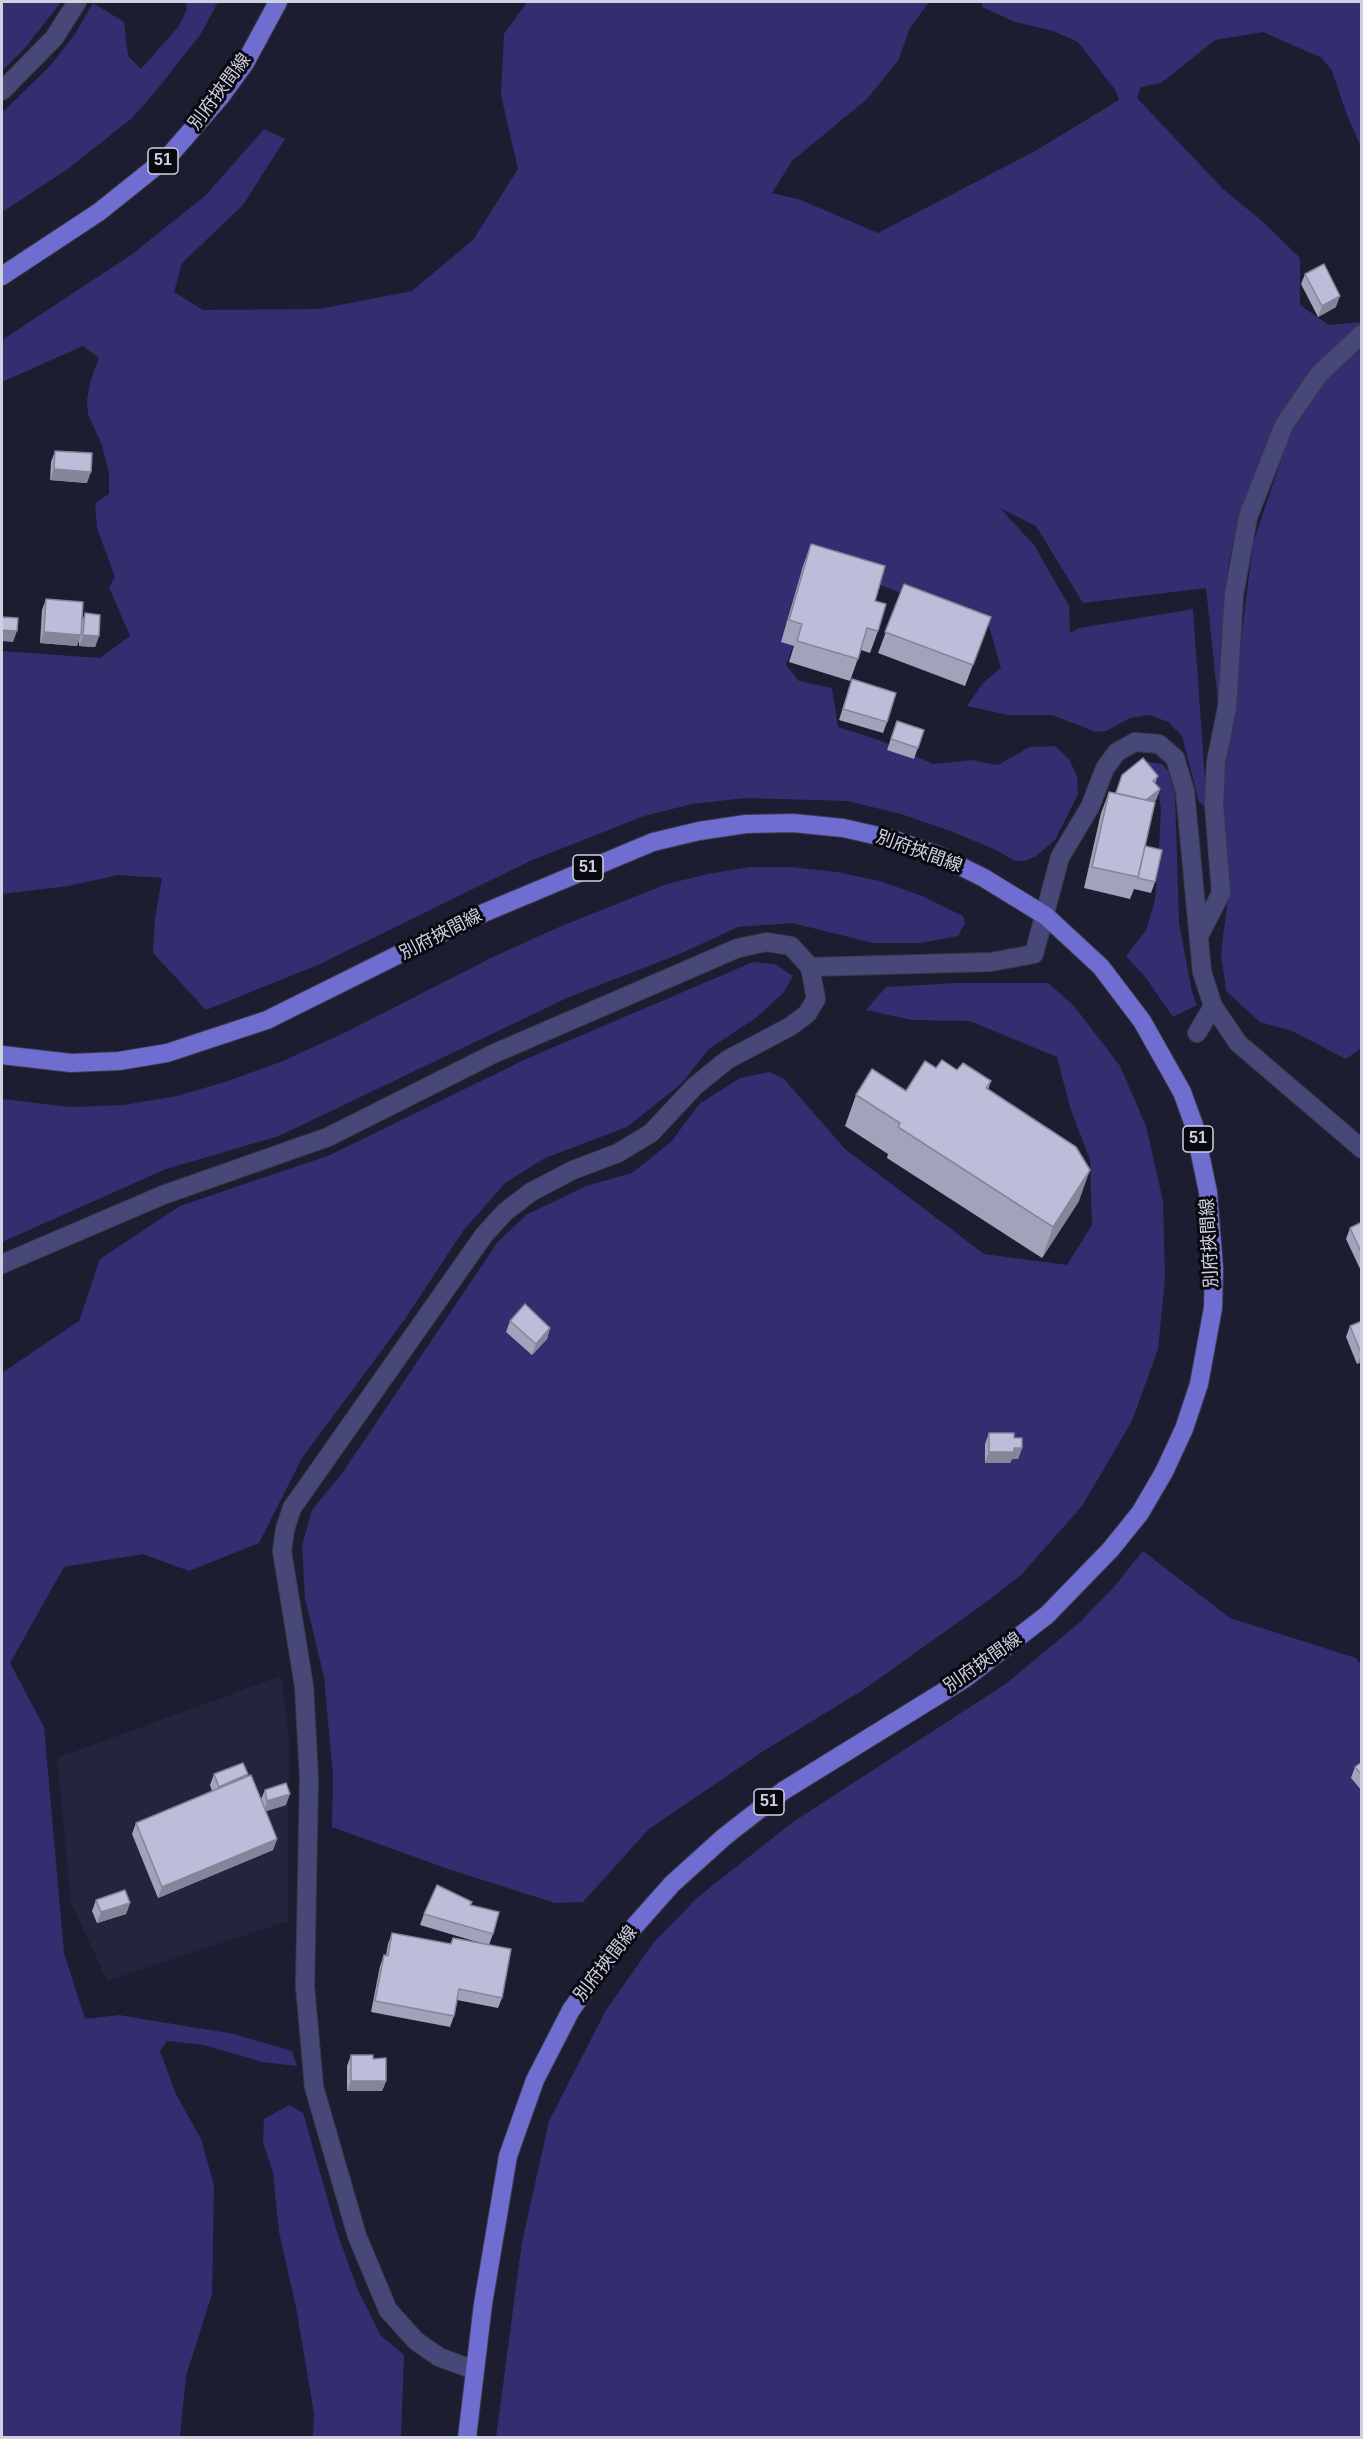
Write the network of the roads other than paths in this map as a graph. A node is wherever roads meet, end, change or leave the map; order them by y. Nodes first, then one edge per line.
1 (77, 2) edge
2 (278, 2) edge
3 (2, 91) edge
4 (2, 276) edge
5 (1362, 334) edge
6 (1046, 916) junction
7 (1200, 934) junction
8 (810, 966) junction
9 (1213, 1006) junction
10 (1197, 1034) dead end
11 (2, 1055) edge
12 (1362, 1149) edge
13 (2, 1264) edge
14 (474, 2370) junction
15 (467, 2438) edge

1 - 3 street
2 - 4 main road, 別府挾間線 / 51
5 - 7 street
6 - 7 street
6 - 8 street
6 - 11 main road, 別府挾間線 / 51
6 - 14 main road, 別府挾間線 / 51
7 - 9 street
8 - 13 street
8 - 14 street
9 - 10 street
9 - 12 street
14 - 15 main road, 別府挾間線 / 51

